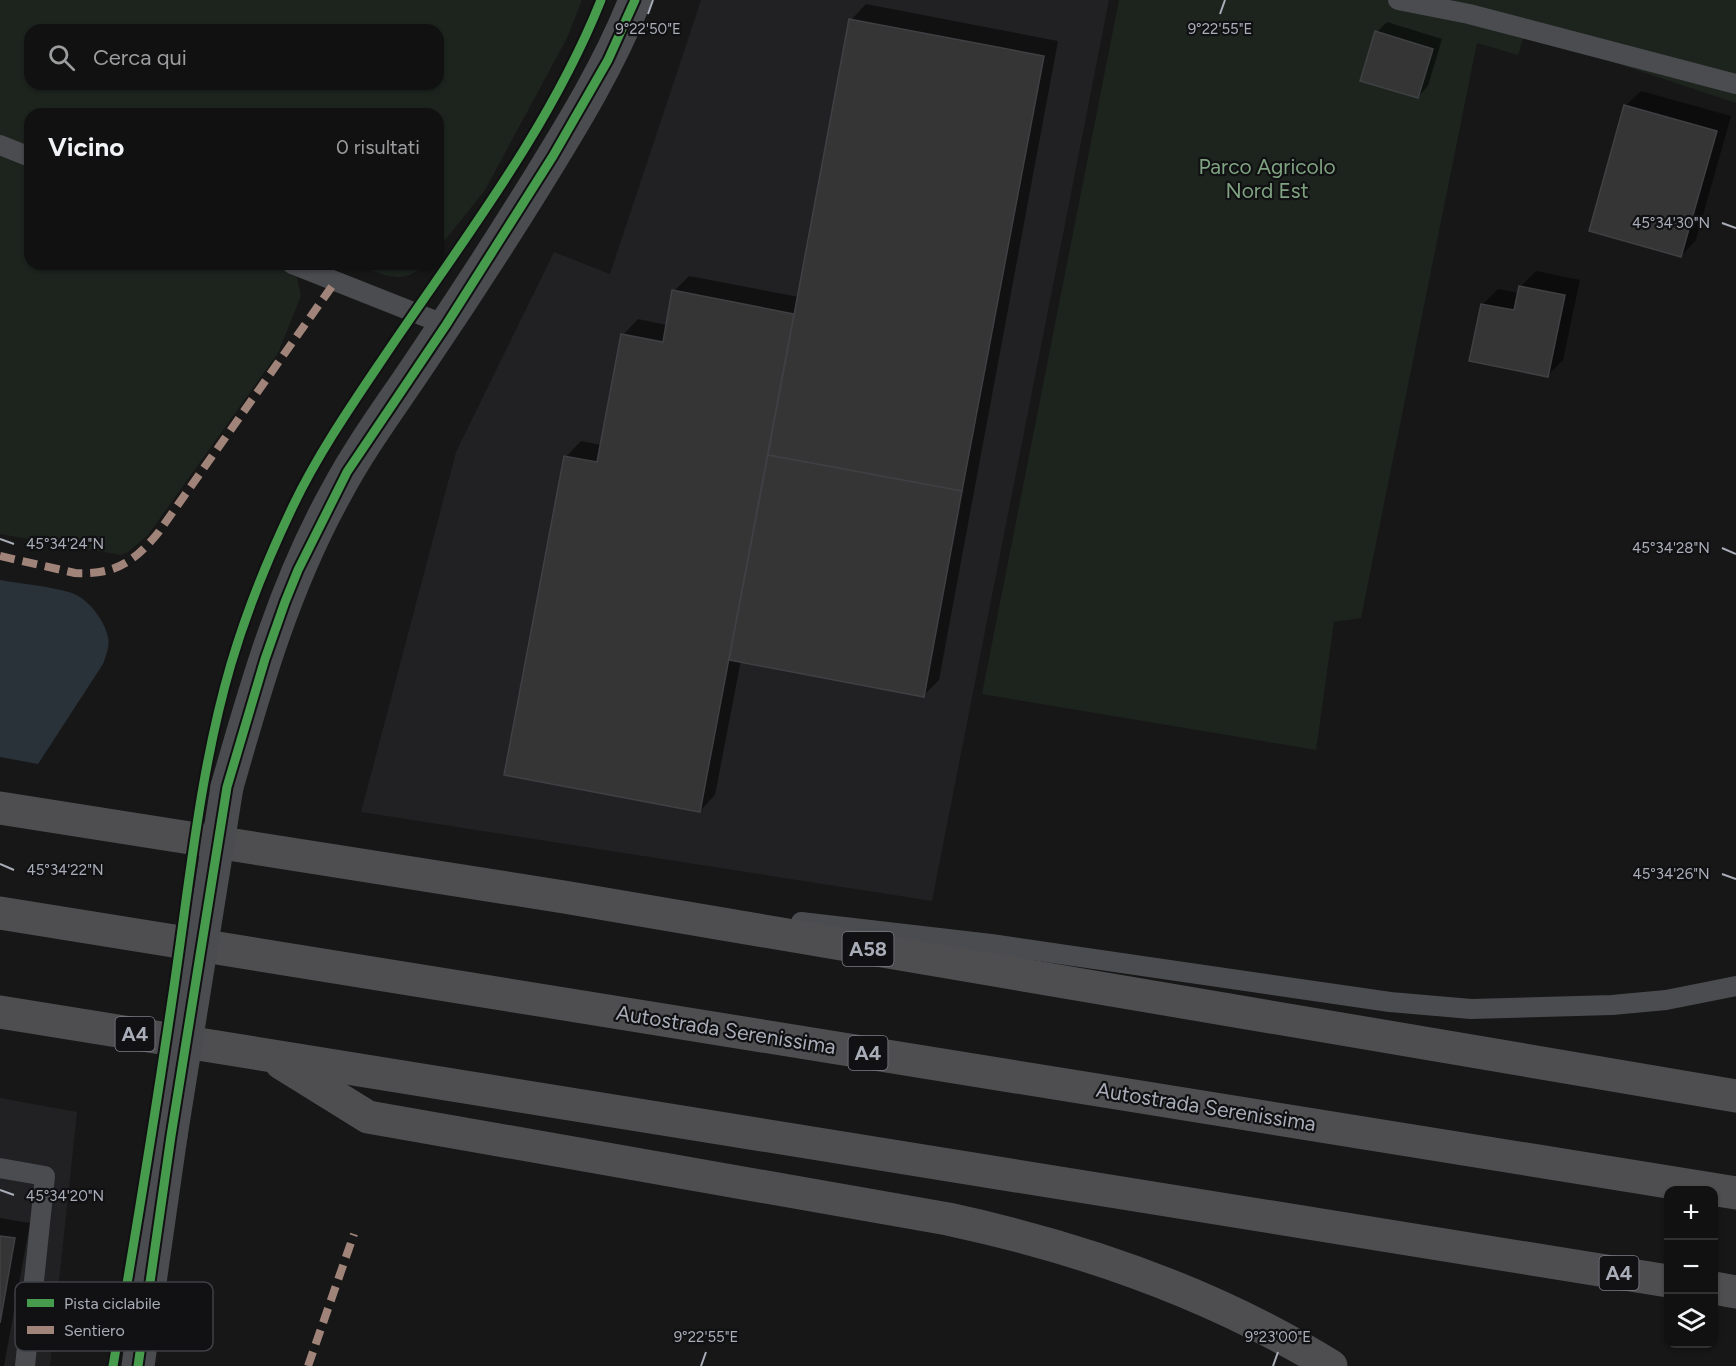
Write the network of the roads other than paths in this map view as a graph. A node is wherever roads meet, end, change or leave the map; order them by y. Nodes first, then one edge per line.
1 (635, 0) edge
2 (1398, 0) edge
3 (1736, 84) edge
4 (0, 145) edge
5 (24, 155) edge
6 (307, 270) edge
7 (446, 325) junction
8 (0, 808) edge
9 (564, 897) junction
10 (0, 913) edge
11 (1736, 986) edge
12 (0, 1012) edge
13 (269, 1055) junction
14 (1736, 1096) edge
15 (0, 1168) edge
16 (1736, 1193) edge
17 (1664, 1280) edge
18 (34, 1282) edge
19 (150, 1282) edge
20 (1718, 1289) edge
21 (1736, 1292) edge
22 (27, 1351) edge
23 (140, 1351) edge
24 (25, 1366) edge
25 (138, 1366) edge
26 (1330, 1366) edge

1 - 7 street
2 - 3 lane
4 - 5 lane
6 - 7 lane
7 - 19 street, bridge
8 - 9 highway, A58
9 - 11 lane
9 - 14 highway, A58
10 - 16 highway, Autostrada Serenissima / A4
12 - 13 highway, A4
13 - 17 highway, A4
13 - 26 highway
15 - 18 lane
20 - 21 highway
22 - 24 lane
23 - 25 street, bridge

